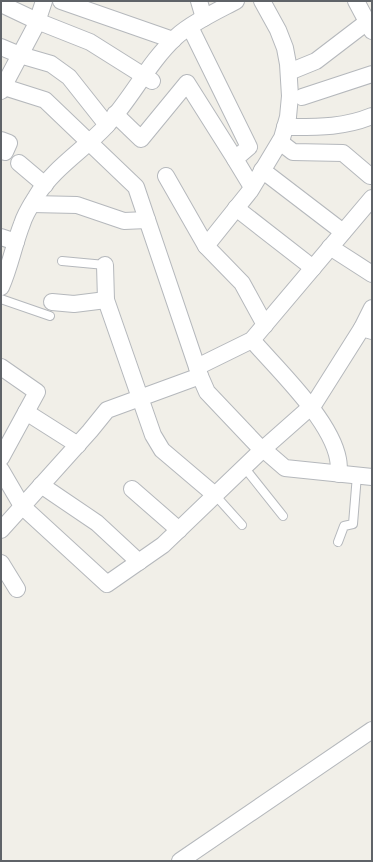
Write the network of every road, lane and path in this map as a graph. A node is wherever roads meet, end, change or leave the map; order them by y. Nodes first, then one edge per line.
1 (44, 1) edge
2 (61, 1) edge
3 (199, 1) edge
4 (236, 1) edge
5 (262, 1) edge
6 (356, 1) edge
7 (1, 4) edge
8 (204, 18) junction
9 (37, 21) junction
10 (370, 26) edge
11 (190, 27) junction
12 (173, 40) junction
13 (1, 47) edge
14 (20, 55) junction
15 (289, 72) junction
16 (372, 74) edge
17 (148, 79) junction
18 (2, 88) edge
19 (302, 97) dead end
20 (372, 116) edge
21 (111, 120) junction
22 (285, 127) junction
23 (280, 142) junction
24 (90, 143) junction
25 (235, 159) junction
26 (19, 163) dead end
27 (262, 170) junction
28 (166, 176) dead end
29 (372, 176) edge
30 (45, 185) junction
31 (252, 187) junction
32 (372, 198) edge
33 (32, 204) junction
34 (236, 208) junction
35 (147, 220) junction
36 (343, 232) junction
37 (8, 240) edge
38 (206, 246) junction
39 (330, 247) junction
40 (62, 261) dead end
41 (105, 266) joint
42 (313, 268) junction
43 (372, 274) edge
44 (1, 287) edge
45 (1, 299) edge
46 (106, 300) junction
47 (372, 308) edge
48 (51, 309) joint
49 (265, 325) junction
50 (367, 329) edge
51 (252, 340) junction
52 (1, 367) edge
53 (199, 372) junction
54 (140, 398) junction
55 (311, 407) junction
56 (26, 412) junction
57 (78, 445) junction
58 (263, 449) junction
59 (1, 458) edge
60 (244, 467) junction
61 (1, 470) edge
62 (339, 474) junction
63 (365, 476) edge
64 (41, 485) junction
65 (132, 489) dead end
66 (215, 495) junction
67 (22, 506) junction
68 (282, 516) dead end
69 (242, 525) dead end
70 (1, 530) edge
71 (179, 530) junction
72 (338, 542) dead end
73 (139, 562) junction
74 (1, 563) edge
75 (17, 589) dead end
76 (372, 730) edge
77 (180, 861) edge

1 - 9 street
2 - 12 street
3 - 8 street
4 - 8 street
5 - 15 street
6 - 10 street
7 - 9 street
8 - 11 street
9 - 14 street
9 - 17 street
10 - 15 street
11 - 12 street
11 - 25 street
12 - 17 street
13 - 14 street
14 - 18 street
14 - 21 street
15 - 22 street
16 - 19 street
17 - 21 street
18 - 24 street
20 - 22 street
21 - 24 street
21 - 25 street
22 - 23 street
23 - 27 street
23 - 29 street
24 - 30 street
24 - 35 street
25 - 31 street
26 - 30 street
27 - 31 street
27 - 36 street
28 - 38 street
30 - 33 street
31 - 34 street
32 - 36 street
33 - 35 street
33 - 37 street
34 - 38 street
34 - 42 street
35 - 53 street
36 - 39 street
37 - 44 street
38 - 49 street
39 - 42 street
39 - 43 street
40 - 41 lane
41 - 46 street
42 - 49 street
45 - 48 lane
46 - 48 street
46 - 54 street
47 - 50 street
49 - 51 street
50 - 55 street
51 - 53 street
51 - 55 street
52 - 56 street
53 - 54 street
53 - 58 street
54 - 57 street
54 - 66 street
55 - 58 street
55 - 62 street
56 - 57 street
56 - 59 street
57 - 64 street
58 - 60 street
58 - 62 street
60 - 66 street
60 - 68 lane
61 - 67 street
62 - 63 street
63 - 72 lane
64 - 67 street
64 - 73 street
65 - 71 street
66 - 69 lane
66 - 71 street
67 - 70 street
67 - 73 street
71 - 73 street
74 - 75 street
76 - 77 street

